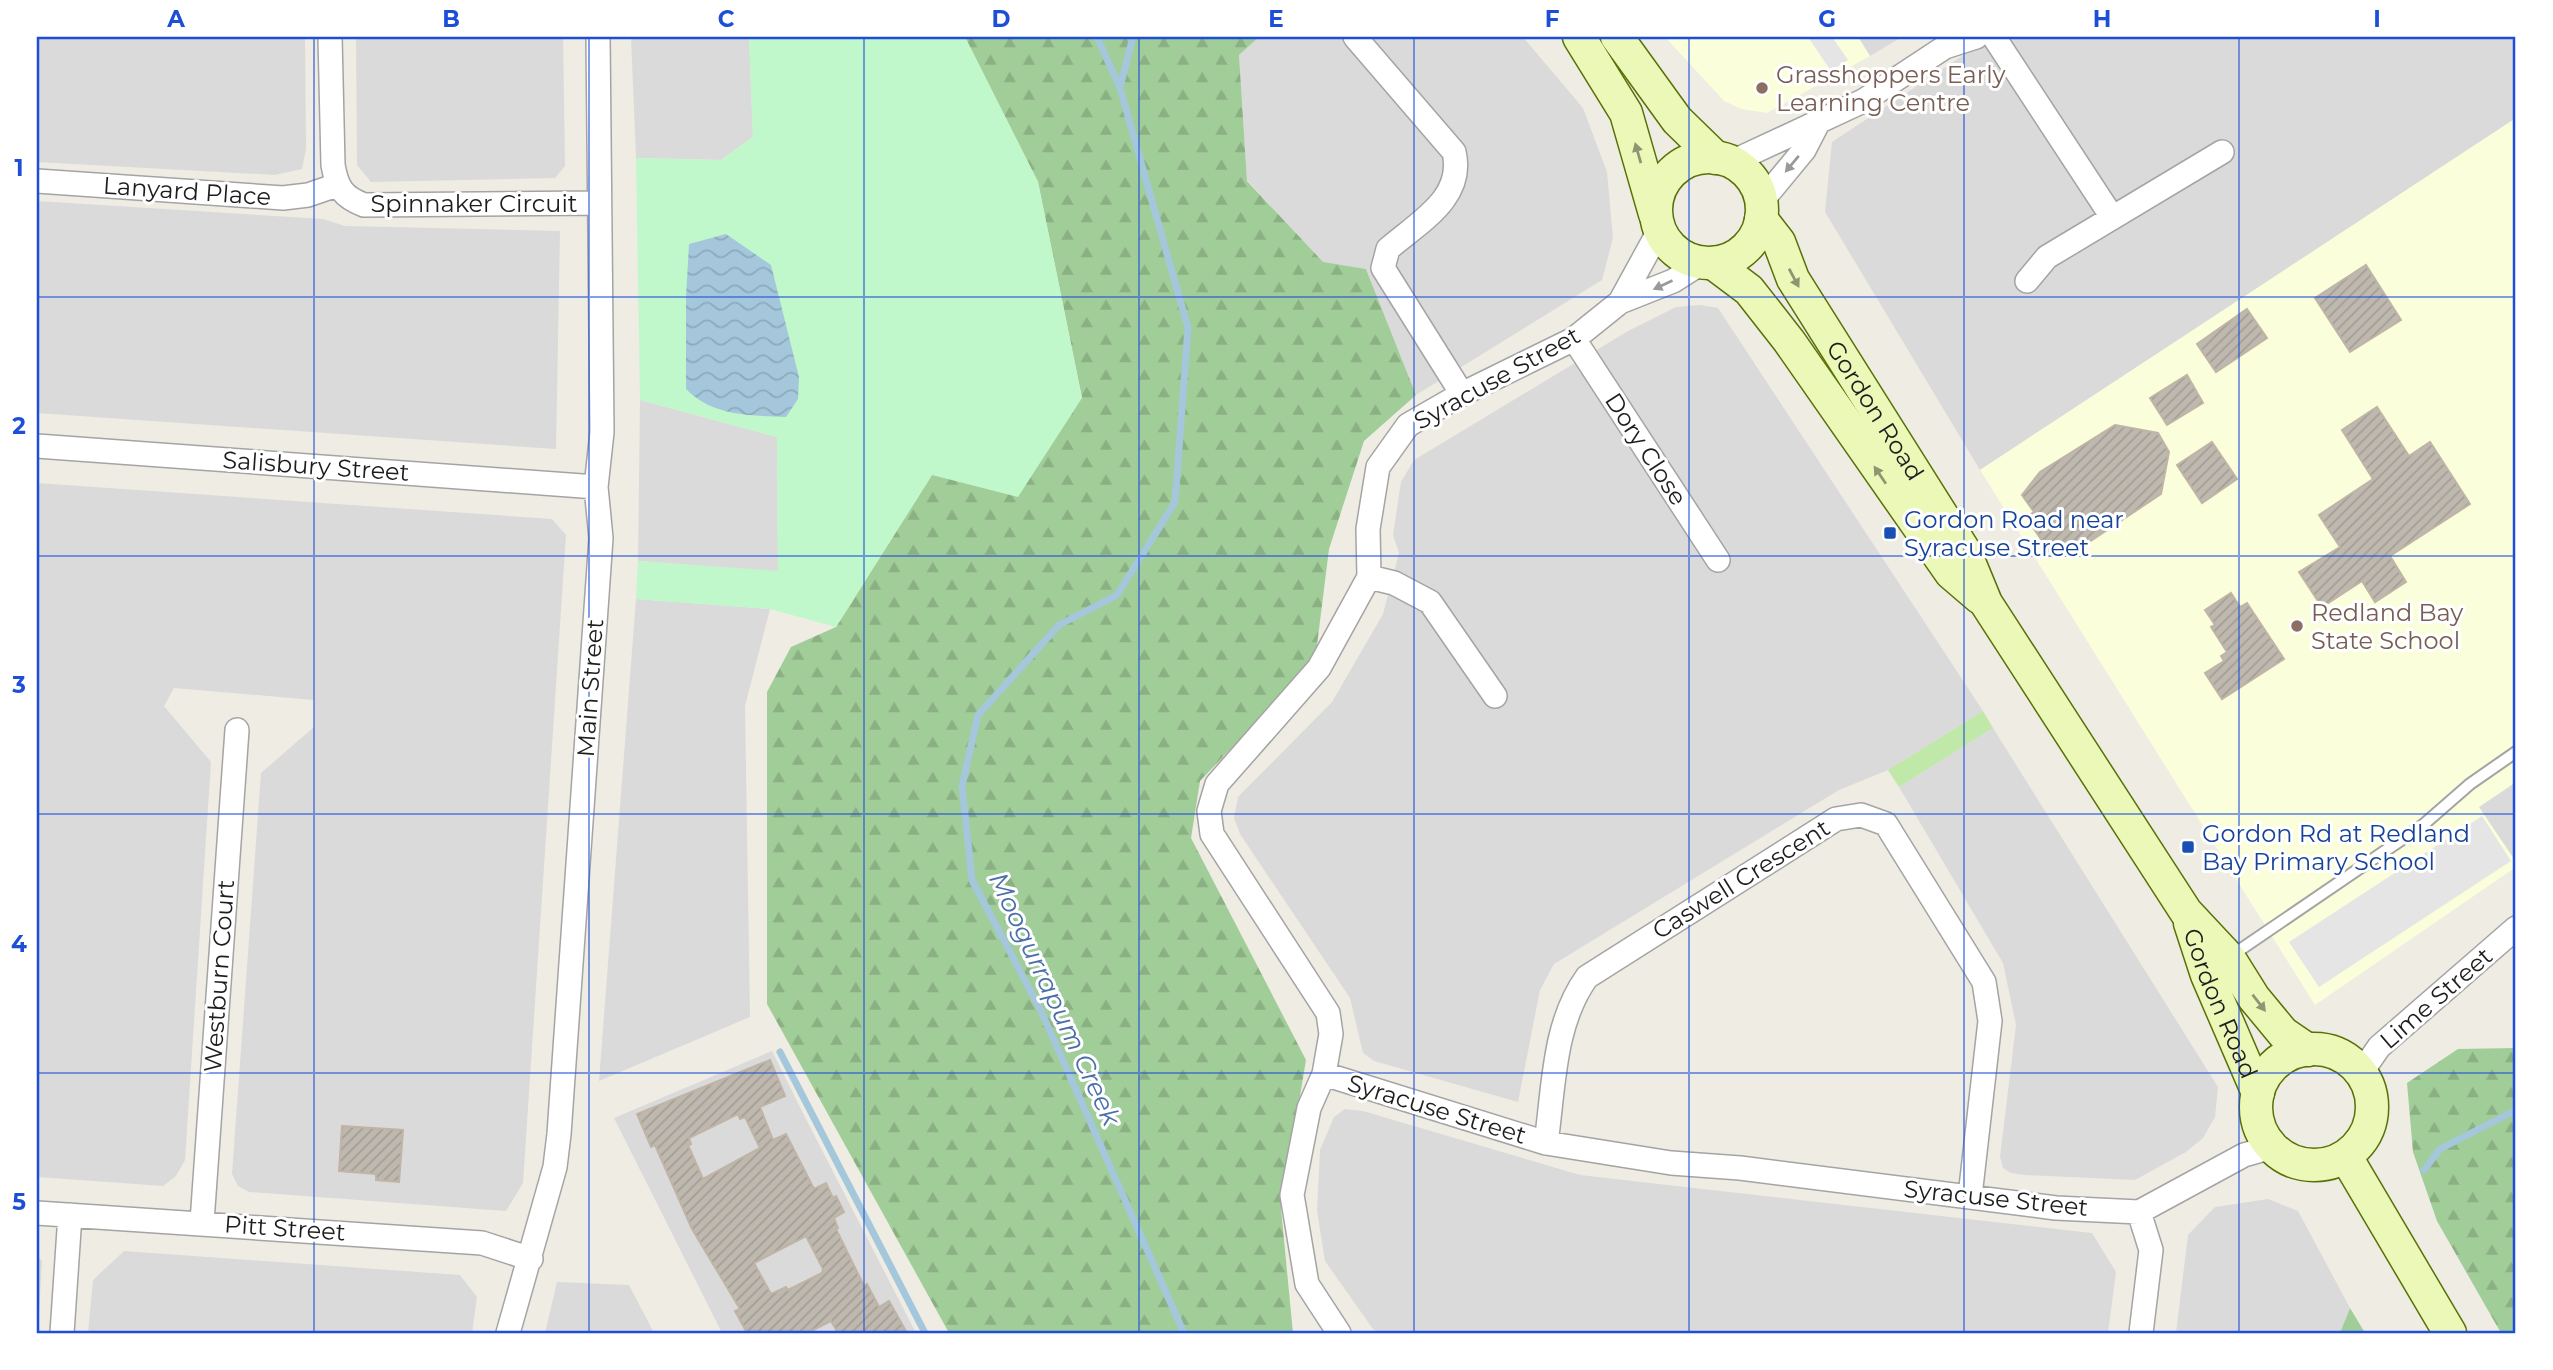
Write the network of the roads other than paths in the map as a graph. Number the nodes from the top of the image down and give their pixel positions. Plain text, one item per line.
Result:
1 (330, 37) edge
2 (598, 37) edge
3 (1355, 37) edge
4 (1579, 37) edge
5 (1617, 37) edge
6 (1976, 37) edge
7 (1994, 37) edge
8 (1818, 123) junction
9 (2222, 152) dead end
10 (1724, 160) junction
11 (37, 181) edge
12 (337, 185) junction
13 (599, 203) junction
14 (1761, 211) junction
15 (2112, 218) junction
16 (1658, 224) junction
17 (1708, 263) junction
18 (2027, 281) dead end
19 (1620, 302) junction
20 (1574, 339) junction
21 (1462, 394) junction
22 (37, 446) edge
23 (596, 487) junction
24 (1718, 559) dead end
25 (1369, 577) junction
26 (1986, 603) junction
27 (1495, 696) dead end
28 (237, 730) dead end
29 (2516, 752) edge
30 (2186, 912) junction
31 (2516, 929) edge
32 (2229, 958) junction
33 (2308, 1050) junction
34 (2361, 1073) junction
35 (1324, 1074) junction
36 (2258, 1093) junction
37 (1546, 1143) junction
38 (2272, 1147) junction
39 (2346, 1157) junction
40 (1970, 1196) junction
41 (2139, 1212) junction
42 (37, 1213) edge
43 (70, 1215) junction
44 (202, 1222) junction
45 (531, 1259) junction
46 (62, 1333) edge
47 (509, 1333) edge
48 (1339, 1333) edge
49 (2141, 1333) edge
50 (2450, 1333) edge

1 - 12 street, Spinnaker Circuit
2 - 13 street, Main Street
3 - 21 street
16 -> 4 street
5 - 10 street
6 - 8 street
7 - 15 street
8 - 10 street
8 -> 14 street
9 - 15 street
10 - 14 street
10 - 16 street
11 - 12 street, Lanyard Place
12 - 13 street, Spinnaker Circuit
13 - 23 street, Main Street
14 - 17 street
14 -> 26 street, Gordon Road
15 - 18 street
16 - 17 street
16 - 19 street
17 -> 19 street
26 -> 17 street, Gordon Road
19 - 20 street, Syracuse Street
20 - 21 street, Syracuse Street
20 - 24 street, Dory Close
21 - 25 street, Syracuse Street
22 - 23 street, Salisbury Street
23 - 45 street, Main Street
25 - 27 street
25 - 35 street, Syracuse Street
26 - 30 street, Gordon Road
28 - 44 street, Westburn Court
29 - 32 lane
30 - 32 street, Gordon Road
30 - 36 street, Gordon Road
31 - 34 street, Lime Street
32 -> 33 street, Gordon Road
33 - 34 street, Gordon Road
33 - 36 street, Gordon Road
34 - 39 street
35 - 37 street, Syracuse Street
35 - 48 street
36 - 38 street, Gordon Road
37 - 40 street, Syracuse Street
37 - 40 street, Caswell Crescent
38 - 39 street
38 - 41 street
39 - 50 street
40 - 41 street, Syracuse Street
41 - 49 street
42 - 43 street, Pitt Street
43 - 44 street, Pitt Street
43 - 46 street
44 - 45 street, Pitt Street
45 - 47 street, Main Street

